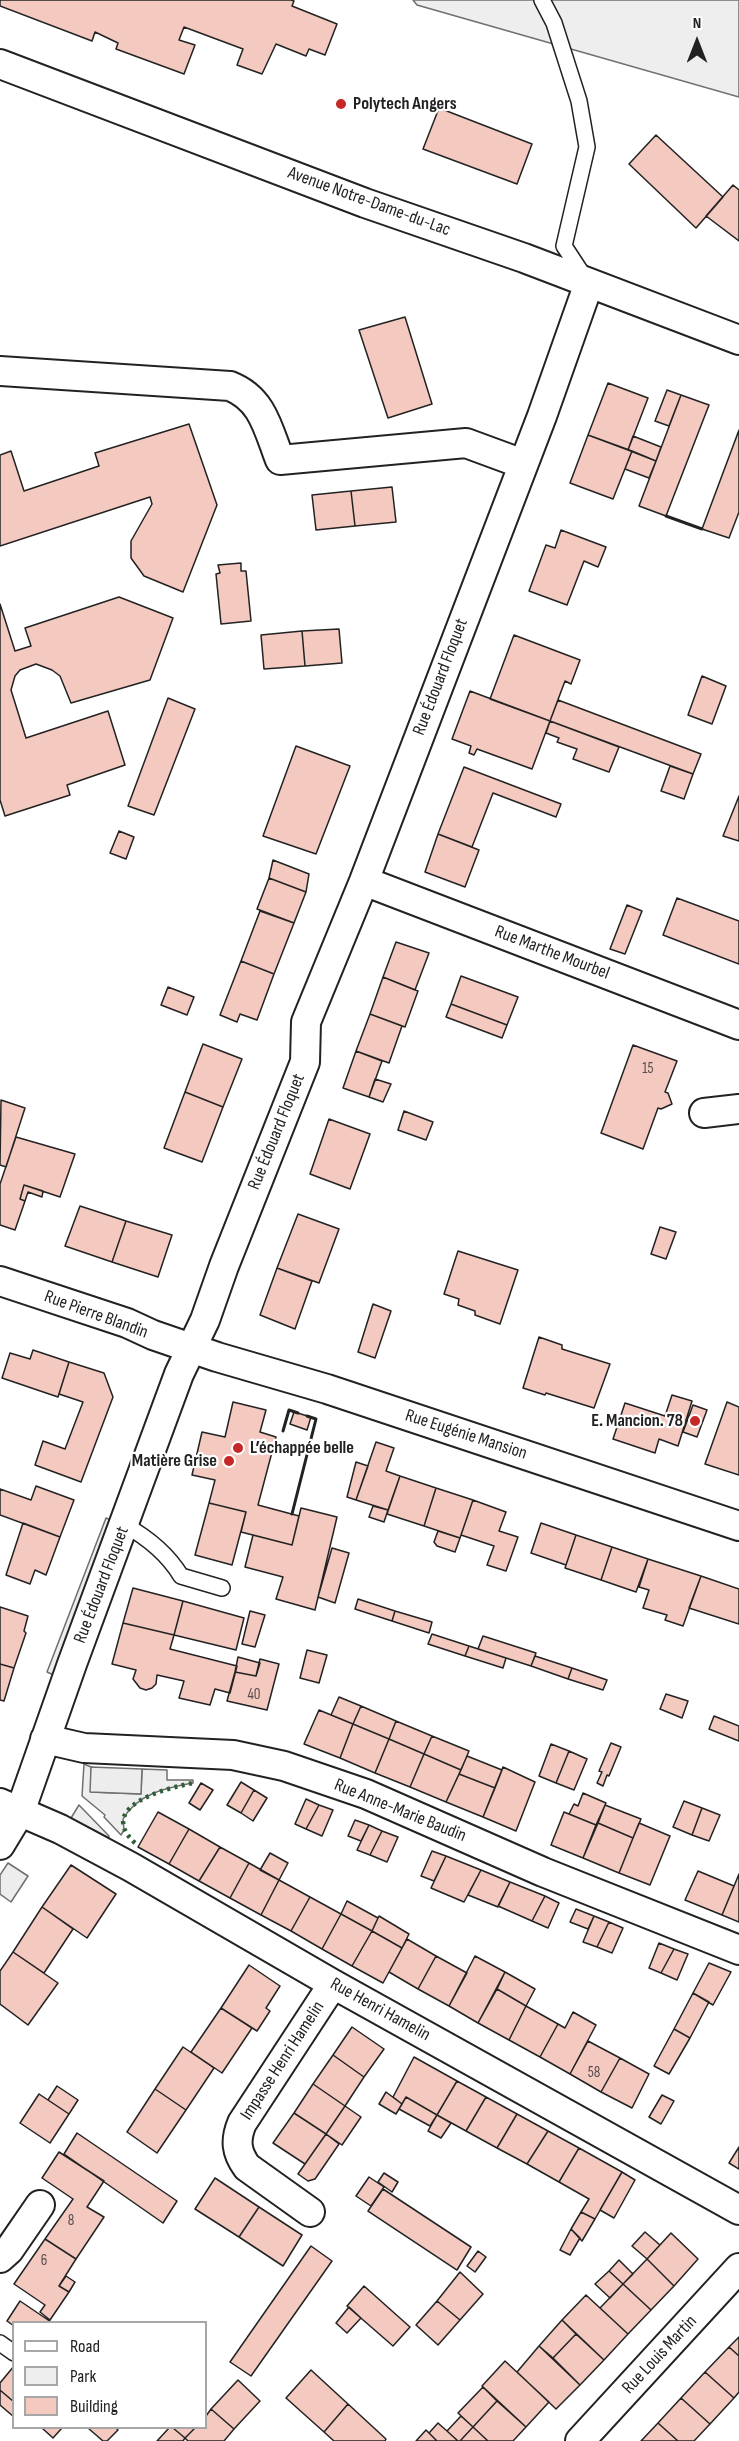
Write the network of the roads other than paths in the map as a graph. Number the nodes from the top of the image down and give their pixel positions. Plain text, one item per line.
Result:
1 (542, 0) edge
2 (1, 65) edge
3 (589, 283) junction
4 (739, 340) edge
5 (0, 371) edge
6 (523, 464) junction
7 (364, 880) junction
8 (739, 1025) edge
9 (739, 1108) edge
10 (704, 1113) dead end
11 (0, 1281) edge
12 (192, 1348) junction
13 (125, 1525) junction
14 (739, 1526) edge
15 (222, 1588) dead end
16 (45, 1739) junction
17 (10, 1808) edge
18 (0, 1845) edge
19 (739, 1950) edge
20 (333, 1984) junction
21 (40, 2205) dead end
22 (739, 2210) edge
23 (310, 2212) dead end
24 (0, 2258) edge
25 (739, 2268) edge
26 (580, 2441) edge

1 - 3 lane
2 - 3 street, Avenue Notre-Dame-du-Lac
3 - 4 street, Avenue Notre-Dame-du-Lac
3 - 6 street, Rue Édouard Floquet
5 - 6 street
6 - 7 street, Rue Édouard Floquet
7 - 8 street, Rue Marthe Mourbel
7 - 12 street, Rue Édouard Floquet
9 - 10 street
11 - 12 street, Rue Pierre Blandin
12 - 13 street, Rue Édouard Floquet
12 - 14 street, Rue Eugénie Mansion
13 - 15 lane
13 - 16 street, Rue Édouard Floquet
16 - 17 street, Rue Édouard Floquet
16 - 19 street, Rue Anne-Marie Baudin
17 - 18 street, Rue Édouard Floquet
17 - 20 street, Rue Henri Hamelin
20 - 22 street, Rue Henri Hamelin
20 - 23 street, Impasse Henri Hamelin
21 - 24 street
25 - 26 street, Rue Louis Martin

